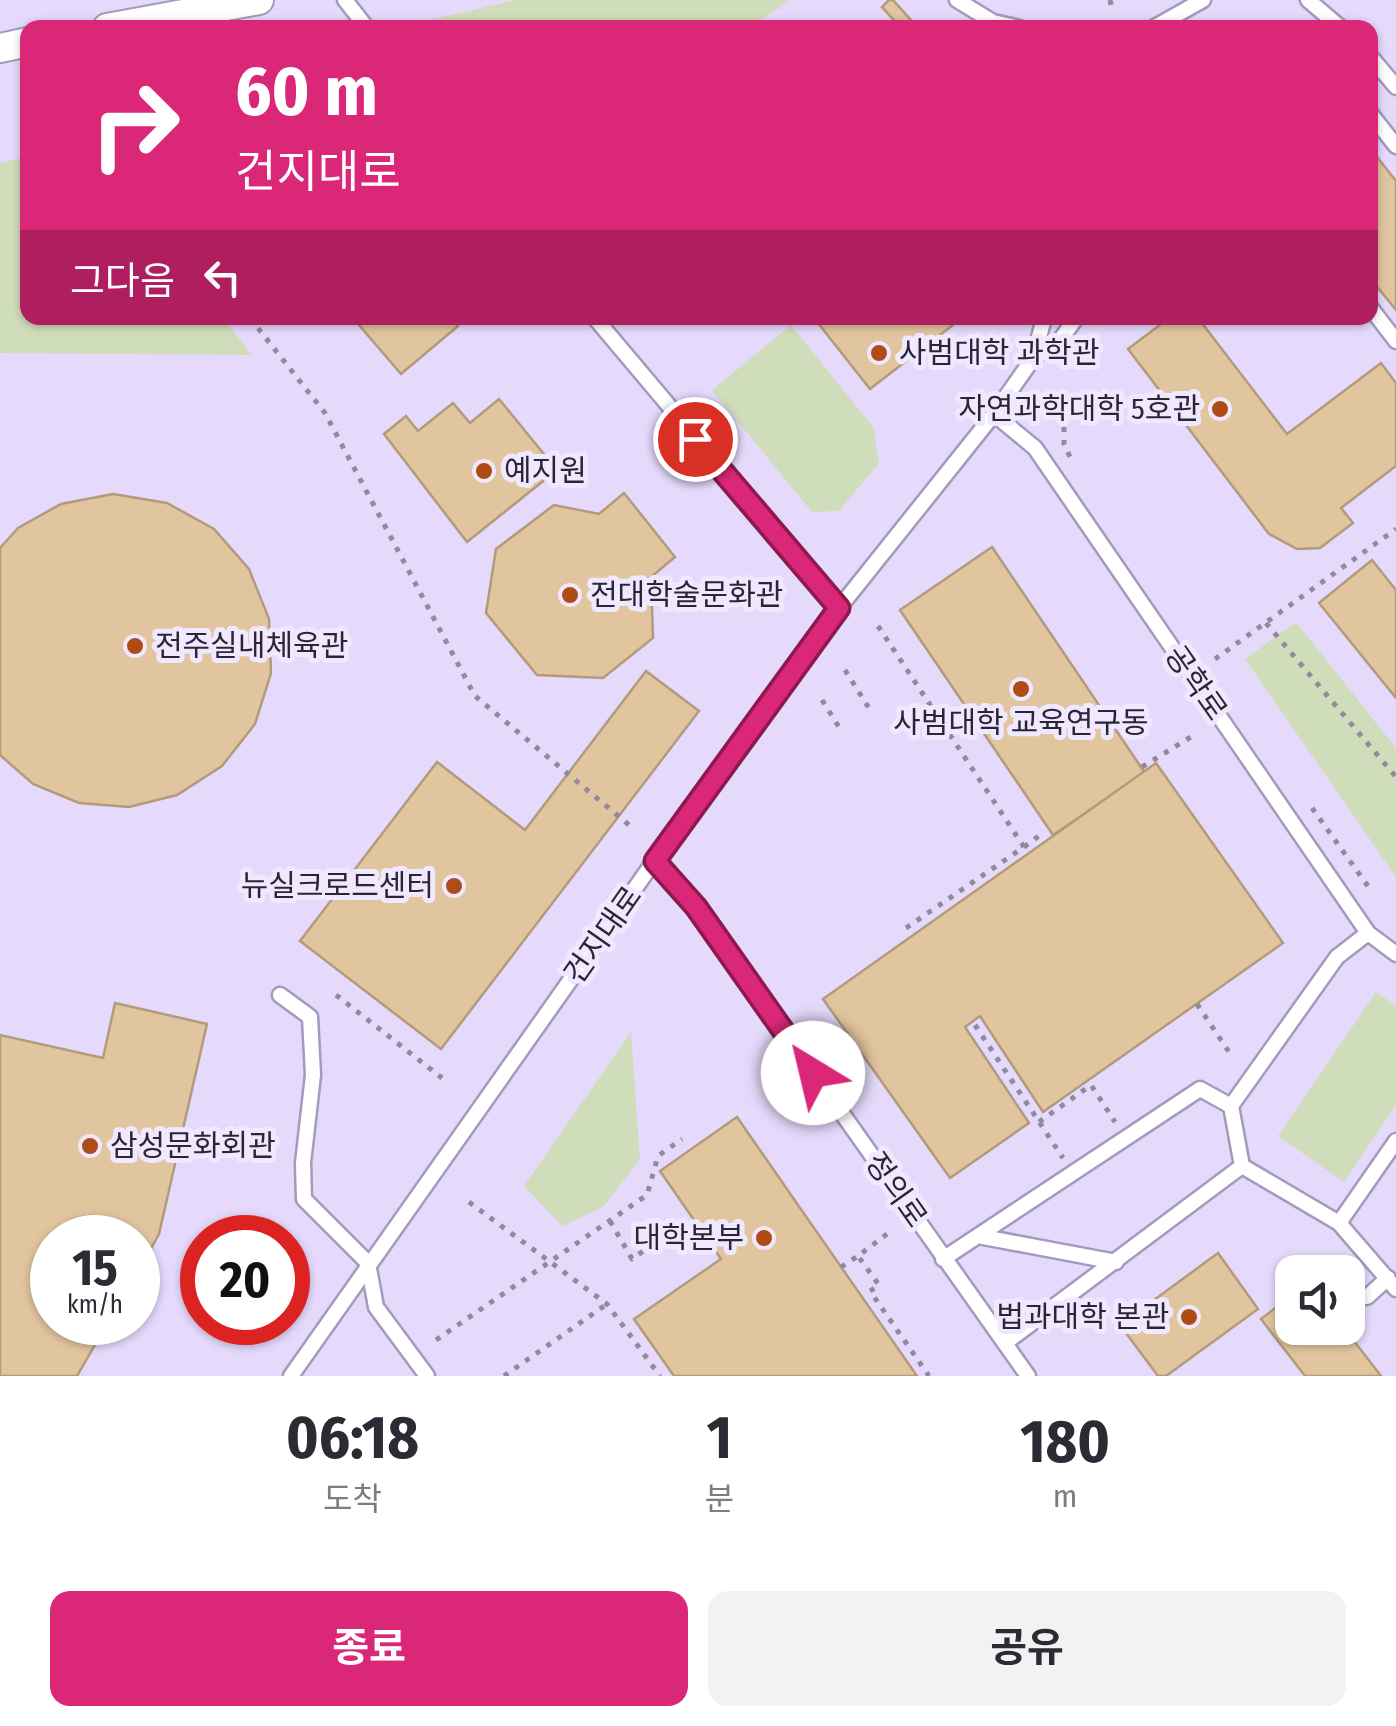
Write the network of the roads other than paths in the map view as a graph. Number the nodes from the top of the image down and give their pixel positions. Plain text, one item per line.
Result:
1 (259, 0) edge
2 (345, 0) edge
3 (957, 0) edge
4 (1308, 0) edge
5 (1200, 3) edge
6 (150, 20) edge
7 (361, 20) edge
8 (987, 20) edge
9 (1169, 20) edge
10 (1331, 20) edge
11 (1378, 66) edge
12 (1396, 87) edge
13 (1378, 123) edge
14 (1396, 146) edge
15 (1378, 317) edge
16 (601, 325) edge
17 (1042, 325) edge
18 (1071, 325) edge
19 (1396, 341) edge
20 (1034, 357) junction
21 (994, 414) junction
22 (839, 608) junction
23 (655, 861) junction
24 (1368, 933) junction
25 (1396, 954) edge
26 (280, 995) dead end
27 (1230, 1106) junction
28 (1396, 1141) edge
29 (1242, 1166) junction
30 (1338, 1223) junction
31 (978, 1236) junction
32 (943, 1259) junction
33 (368, 1262) junction
34 (1116, 1262) junction
35 (1392, 1284) edge
36 (1367, 1296) dead end
37 (1004, 1344) junction
38 (290, 1376) edge
39 (427, 1376) edge
40 (1028, 1376) edge

1 - 6 street
2 - 7 lane
3 - 8 lane
4 - 10 lane
5 - 9 lane
11 - 12 lane
13 - 14 lane
15 - 19 lane
16 - 22 lane
17 - 20 lane, 건지대로
18 - 20 lane, 건지대로
20 - 21 lane, 건지대로
21 - 22 lane, 건지대로
21 - 24 lane, 공학로
22 - 23 lane, 건지대로
23 - 32 lane, 정의로
23 - 33 lane, 건지대로
24 - 25 lane, 공학로
24 - 27 lane
26 - 33 lane
27 - 29 lane
27 - 31 lane
28 - 30 lane
29 - 30 lane
29 - 34 lane
30 - 35 lane
31 - 32 lane
31 - 34 lane
32 - 37 lane, 정의로
33 - 38 lane, 건지대로
33 - 39 lane
34 - 37 lane
35 - 36 lane
37 - 40 lane, 정의로

